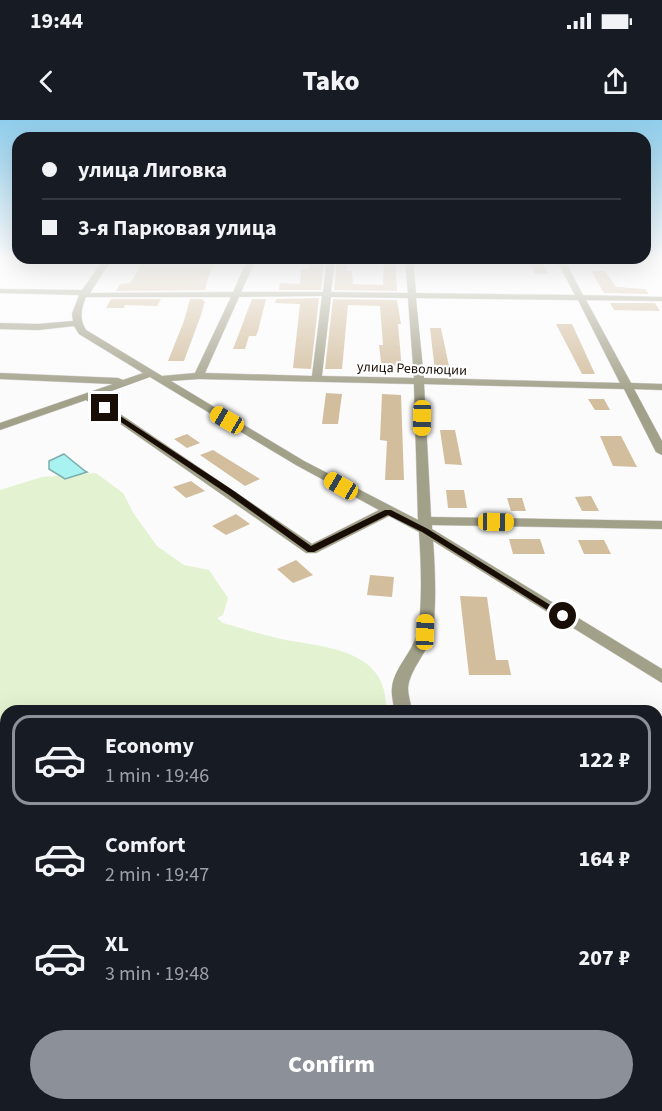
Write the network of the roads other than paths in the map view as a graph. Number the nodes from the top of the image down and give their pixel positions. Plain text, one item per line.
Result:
1 (79, 305) edge
2 (232, 305) edge
3 (326, 305) edge
4 (414, 305) edge
5 (585, 305) edge
6 (75, 323) junction
7 (0, 326) edge
8 (0, 376) edge
9 (199, 376) junction
10 (156, 377) junction
11 (316, 378) junction
12 (419, 381) junction
13 (128, 382) junction
14 (627, 387) junction
15 (662, 387) edge
16 (87, 396) junction
17 (0, 427) edge
18 (662, 452) edge
19 (388, 512) junction
20 (662, 525) edge
21 (424, 526) junction
22 (662, 677) edge
23 (402, 705) edge

1 - 6 street
2 - 9 street
3 - 11 street
4 - 12 street
5 - 14 street
6 - 7 street
6 - 10 street
8 - 13 street
9 - 10 street, улица Революции
9 - 11 street, улица Революции
10 - 13 street, улица Революции
10 - 19 street
11 - 12 street, улица Революции
12 - 14 street, улица Революции
12 - 21 street
13 - 16 street, улица Революции
14 - 15 street, улица Революции
14 - 18 street
16 - 17 street, улица Революции
16 - 19 street
19 - 21 street
20 - 21 street
21 - 22 street
21 - 23 street

